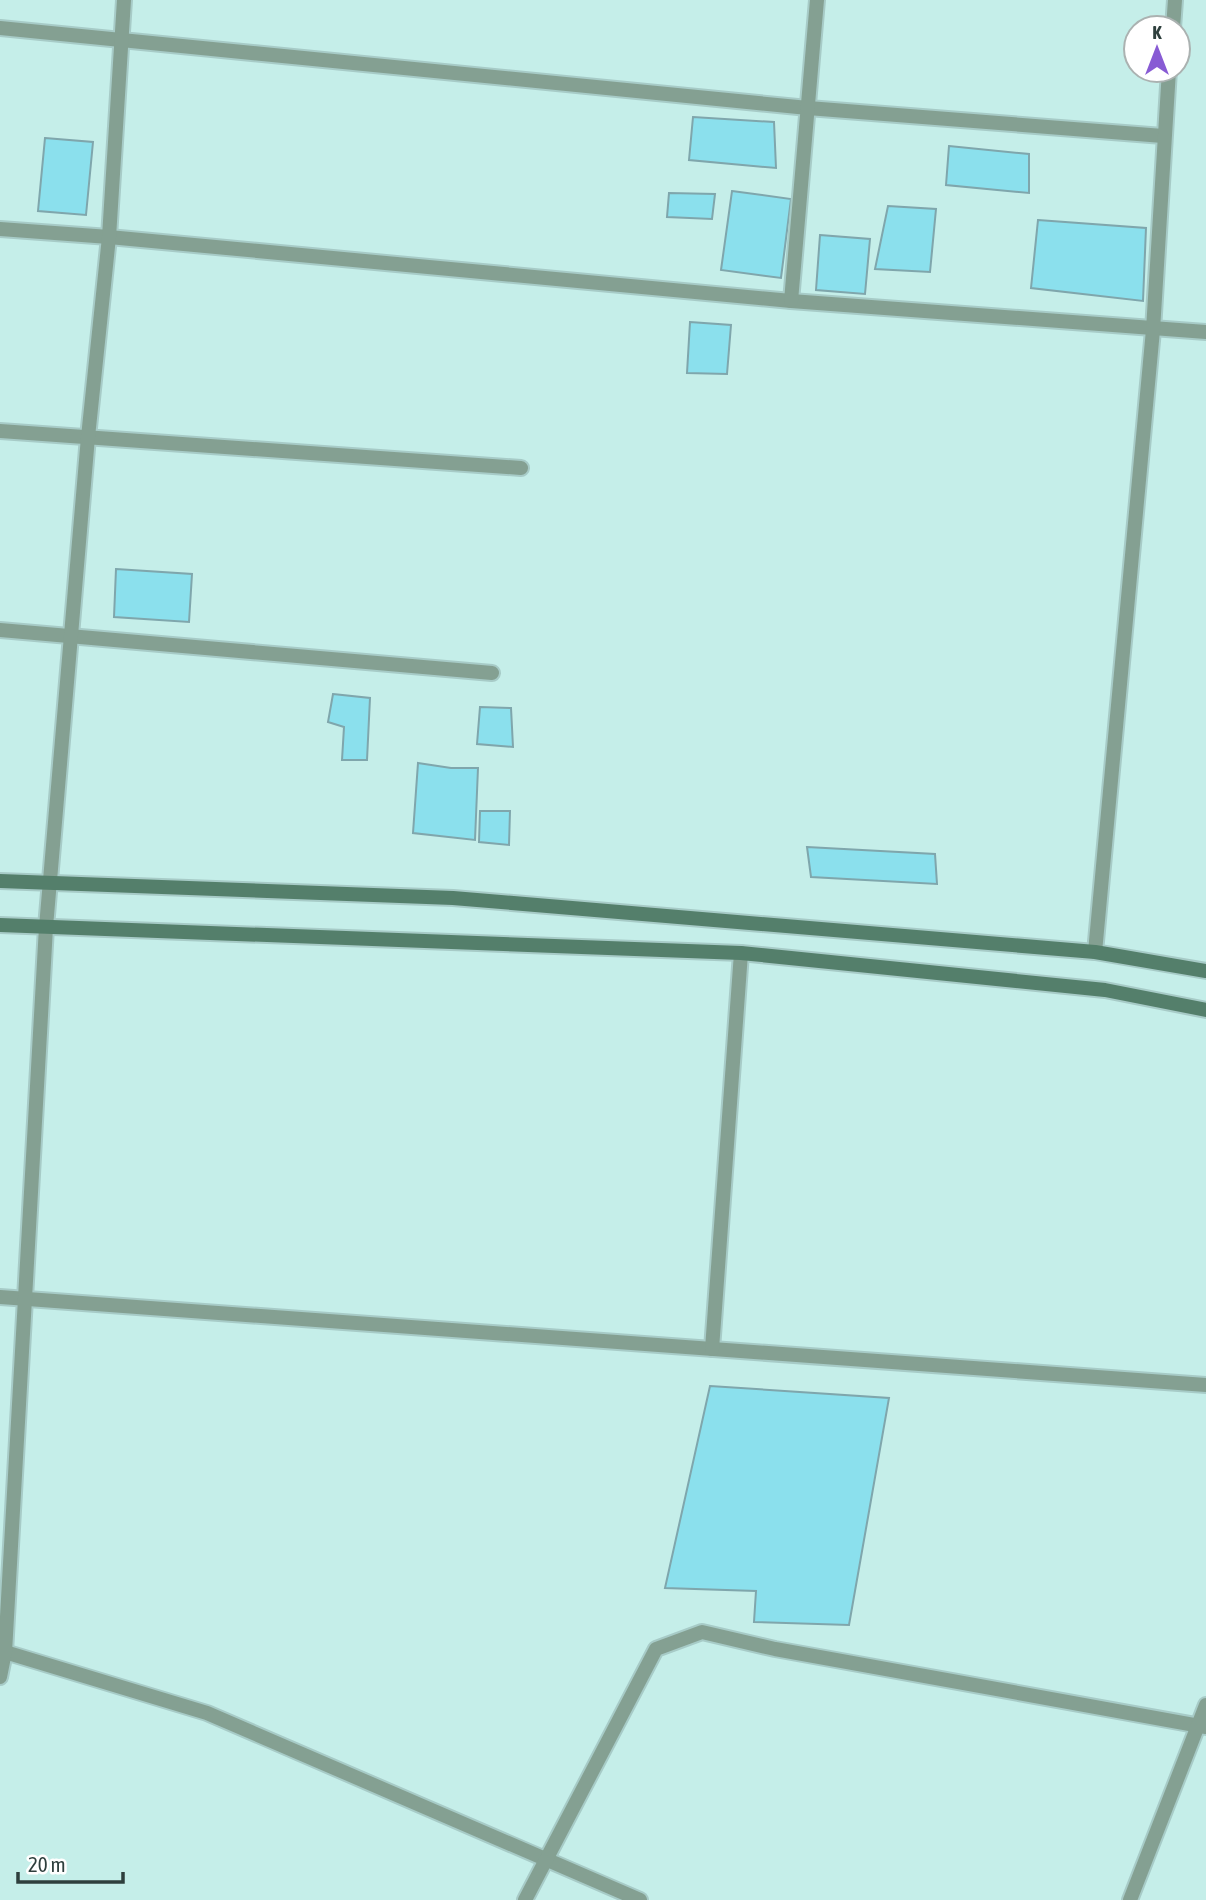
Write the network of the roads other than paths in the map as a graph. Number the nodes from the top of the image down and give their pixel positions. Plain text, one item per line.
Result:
1 (124, 0) edge
2 (817, 0) edge
3 (0, 28) edge
4 (120, 40) junction
5 (1168, 84) edge
6 (808, 108) junction
7 (1163, 136) junction
8 (0, 229) edge
9 (109, 237) junction
10 (791, 301) junction
11 (1153, 330) junction
12 (1206, 332) edge
13 (0, 431) edge
14 (88, 438) junction
15 (521, 468) dead end
16 (0, 630) edge
17 (71, 636) junction
18 (492, 673) dead end
19 (0, 881) edge
20 (49, 884) junction
21 (0, 925) edge
22 (46, 927) junction
23 (1095, 952) junction
24 (741, 953) junction
25 (1206, 971) edge
26 (1206, 1010) edge
27 (0, 1297) edge
28 (24, 1299) junction
29 (712, 1349) junction
30 (1206, 1385) edge
31 (5, 1652) junction
32 (0, 1677) edge
33 (1206, 1705) edge
34 (1202, 1725) edge
35 (545, 1859) junction
36 (525, 1900) edge
37 (640, 1900) edge
38 (1130, 1900) edge

1 - 4 street
2 - 6 street
3 - 4 street
4 - 6 street
4 - 9 street
5 - 7 street
6 - 7 street
6 - 10 street
7 - 11 street
8 - 9 street
9 - 10 street
9 - 14 street
10 - 11 street
11 - 12 street
11 - 23 street
13 - 14 street
14 - 15 street
14 - 17 street
16 - 17 street
17 - 18 street
17 - 20 street
19 - 20 main road
20 - 22 street
20 - 23 main road
21 - 22 main road
22 - 24 main road
22 - 28 street
23 - 25 main road
24 - 26 main road
24 - 29 street
27 - 28 street
28 - 29 street
28 - 31 street
29 - 30 street
31 - 32 street
31 - 35 street
33 - 34 street
34 - 35 street
34 - 38 street
35 - 36 street
35 - 37 street

